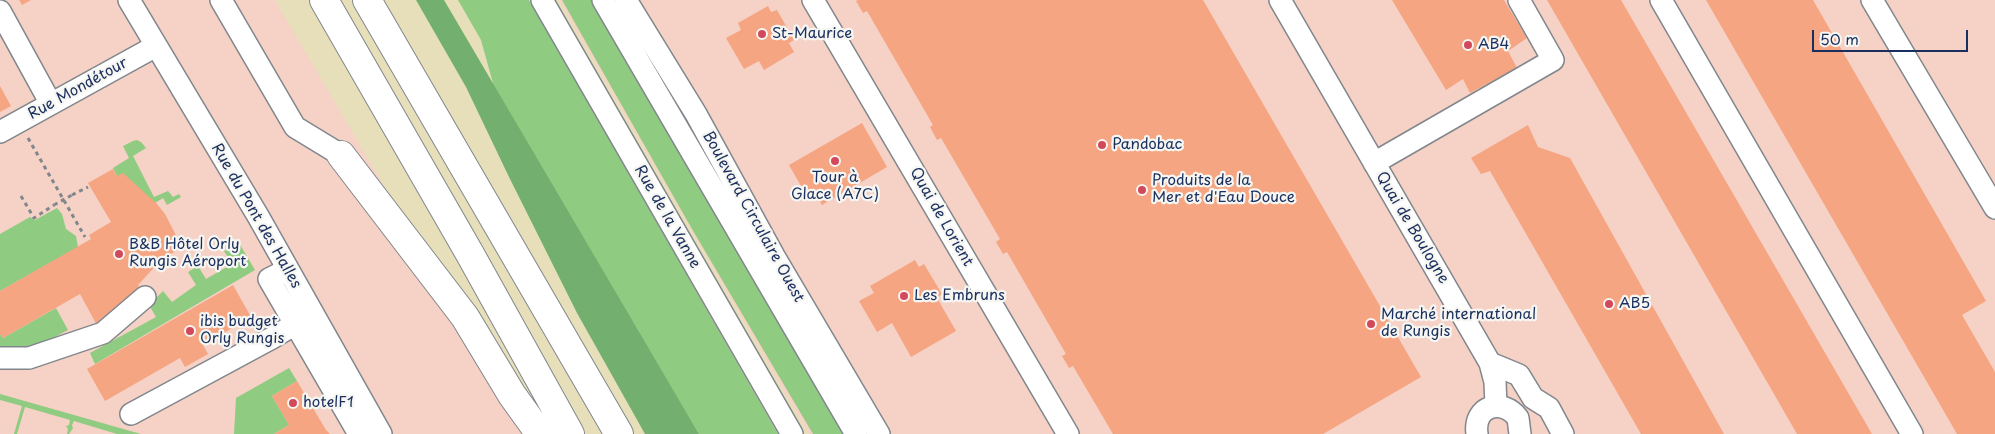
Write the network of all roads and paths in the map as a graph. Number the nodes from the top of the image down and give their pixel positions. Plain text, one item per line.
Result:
1 (129, 0) edge
2 (221, 0) edge
3 (324, 0) edge
4 (367, 0) edge
5 (542, 0) edge
6 (603, 0) edge
7 (626, 0) edge
8 (813, 0) edge
9 (1280, 0) edge
10 (1519, 0) edge
11 (1661, 0) edge
12 (1872, 0) edge
13 (0, 11) edge
14 (156, 46) junction
15 (51, 104) junction
16 (0, 132) edge
17 (36, 153) dead end
18 (341, 155) joint
19 (1374, 164) junction
20 (88, 187) dead end
21 (21, 196) dead end
22 (1995, 208) edge
23 (85, 237) dead end
24 (146, 297) dead end
25 (304, 319) junction
26 (0, 358) edge
27 (1490, 362) junction
28 (1496, 406) junction
29 (131, 414) dead end
30 (359, 434) edge
31 (381, 434) edge
32 (540, 434) edge
33 (570, 434) edge
34 (619, 434) edge
35 (792, 434) edge
36 (856, 434) edge
37 (879, 434) edge
38 (1068, 434) edge
39 (1478, 434) edge
40 (1520, 434) edge
41 (1564, 434) edge
42 (1912, 434) edge

1 - 14 street, Rue du Pont des Halles
2 - 18 street
3 - 33 highway
4 - 34 highway
5 - 35 street, Rue de la Vanne
6 - 36 street
7 - 37 street, Boulevard Circulaire Ouest
8 - 38 street, Quai de Lorient
9 - 19 street, Quai de Boulogne
10 - 19 street
11 - 42 street
12 - 22 street
13 - 15 street
14 - 15 street, Rue Mondétour
14 - 25 street, Rue du Pont des Halles
15 - 16 street, Rue Mondétour
17 - 23 path
18 - 32 highway
19 - 27 street, Quai de Boulogne
20 - 21 path, bridge
24 - 26 street
25 - 29 street
25 - 30 street
25 - 31 street, Rue du Pont des Halles
27 - 28 street, Quai de Boulogne
27 - 41 street
28 - 39 street
28 - 40 street

